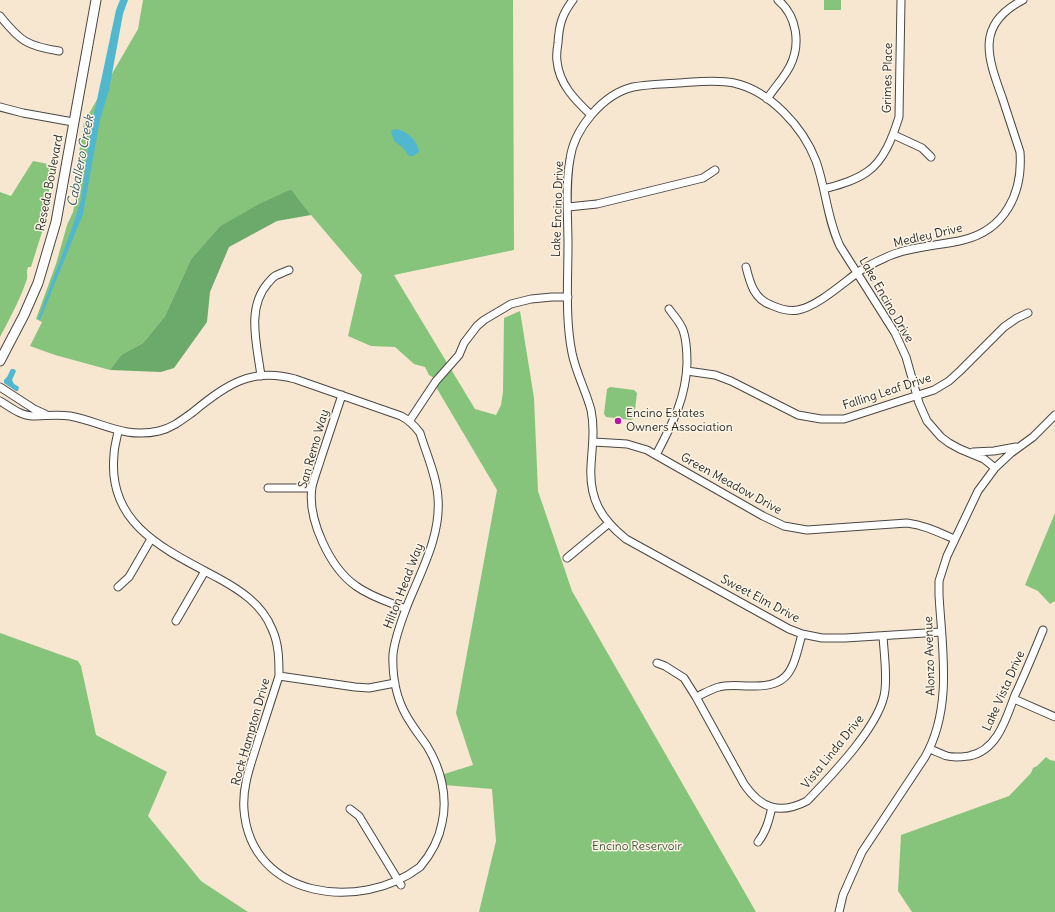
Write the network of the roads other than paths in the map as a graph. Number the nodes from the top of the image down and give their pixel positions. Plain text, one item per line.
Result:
1 (96, 0) edge
2 (573, 0) edge
3 (778, 0) edge
4 (901, 0) edge
5 (1023, 0) edge
6 (0, 16) edge
7 (59, 51) dead end
8 (767, 99) junction
9 (0, 107) edge
10 (591, 115) junction
11 (73, 122) junction
12 (894, 135) junction
13 (931, 157) dead end
14 (715, 170) dead end
15 (824, 189) junction
16 (568, 206) junction
17 (746, 267) dead end
18 (289, 270) dead end
19 (858, 273) junction
20 (568, 297) junction
21 (669, 309) dead end
22 (1028, 313) dead end
23 (0, 361) edge
24 (687, 371) junction
25 (261, 376) junction
26 (0, 387) edge
27 (342, 395) junction
28 (917, 396) junction
29 (0, 401) edge
30 (45, 414) junction
31 (1055, 415) edge
32 (410, 420) junction
33 (118, 431) junction
34 (594, 442) junction
35 (1018, 447) junction
36 (967, 452) junction
37 (656, 455) junction
38 (995, 468) junction
39 (268, 488) dead end
40 (312, 488) junction
41 (608, 524) junction
42 (151, 539) junction
43 (954, 539) junction
44 (567, 558) dead end
45 (205, 571) junction
46 (118, 587) dead end
47 (406, 609) junction
48 (176, 621) dead end
49 (1043, 630) dead end
50 (941, 632) junction
51 (802, 634) junction
52 (883, 636) junction
53 (657, 663) dead end
54 (279, 676) junction
55 (395, 684) junction
56 (696, 697) junction
57 (1014, 699) junction
58 (1055, 717) edge
59 (930, 749) junction
60 (772, 808) junction
61 (350, 809) dead end
62 (758, 842) dead end
63 (401, 884) junction
64 (391, 890) dead end
65 (300, 892) dead end
66 (839, 912) edge

1 - 11 main road, Reseda Boulevard
2 - 10 street
3 - 8 street
4 - 12 street, Grimes Place
5 - 19 street, Medley Drive
6 - 7 street
8 - 10 street, Lake Encino Drive
8 - 15 street, Lake Encino Drive
9 - 11 street
10 - 16 street, Lake Encino Drive
11 - 23 main road, Reseda Boulevard
12 - 13 street
12 - 15 street, Grimes Place
14 - 16 street
15 - 19 street, Lake Encino Drive
16 - 20 street, Lake Encino Drive
17 - 19 street, Medley Drive
18 - 25 street
19 - 28 street, Lake Encino Drive
20 - 32 street
20 - 34 street, Lake Encino Drive
21 - 24 street
22 - 28 street, Falling Leaf Drive
24 - 28 street, Falling Leaf Drive
24 - 37 street
25 - 27 street
25 - 33 street
26 - 30 street
27 - 32 street
27 - 40 street, San Remo Way
28 - 36 street, Lake Encino Drive
29 - 30 street
30 - 33 street
31 - 35 street, Alonzo Avenue
32 - 47 street, Hilton Head Way
33 - 42 street, Rock Hampton Drive
34 - 37 street, Green Meadow Drive
34 - 41 street, Lake Encino Drive
35 - 36 street, Lake Encino Drive
35 - 38 street, Alonzo Avenue
36 - 38 street, Lake Encino Drive
37 - 43 street, Green Meadow Drive
38 - 43 street, Alonzo Avenue
39 - 40 street
40 - 47 street, San Remo Way
41 - 44 street
41 - 51 street, Sweet Elm Drive
42 - 45 street, Rock Hampton Drive
42 - 46 street
43 - 50 street, Alonzo Avenue
45 - 48 street
45 - 54 street, Rock Hampton Drive
47 - 55 street, Hilton Head Way
49 - 57 street, Lake Vista Drive
50 - 52 street, Sweet Elm Drive
50 - 59 street, Alonzo Avenue
51 - 52 street, Sweet Elm Drive
51 - 56 street
52 - 60 street, Vista Linda Drive
53 - 56 street
54 - 55 street
54 - 65 street, Rock Hampton Drive
55 - 63 street, Hilton Head Way
56 - 60 street
57 - 58 street
57 - 59 street, Lake Vista Drive
59 - 66 street, Alonzo Avenue
60 - 62 street
61 - 63 street
63 - 64 street

